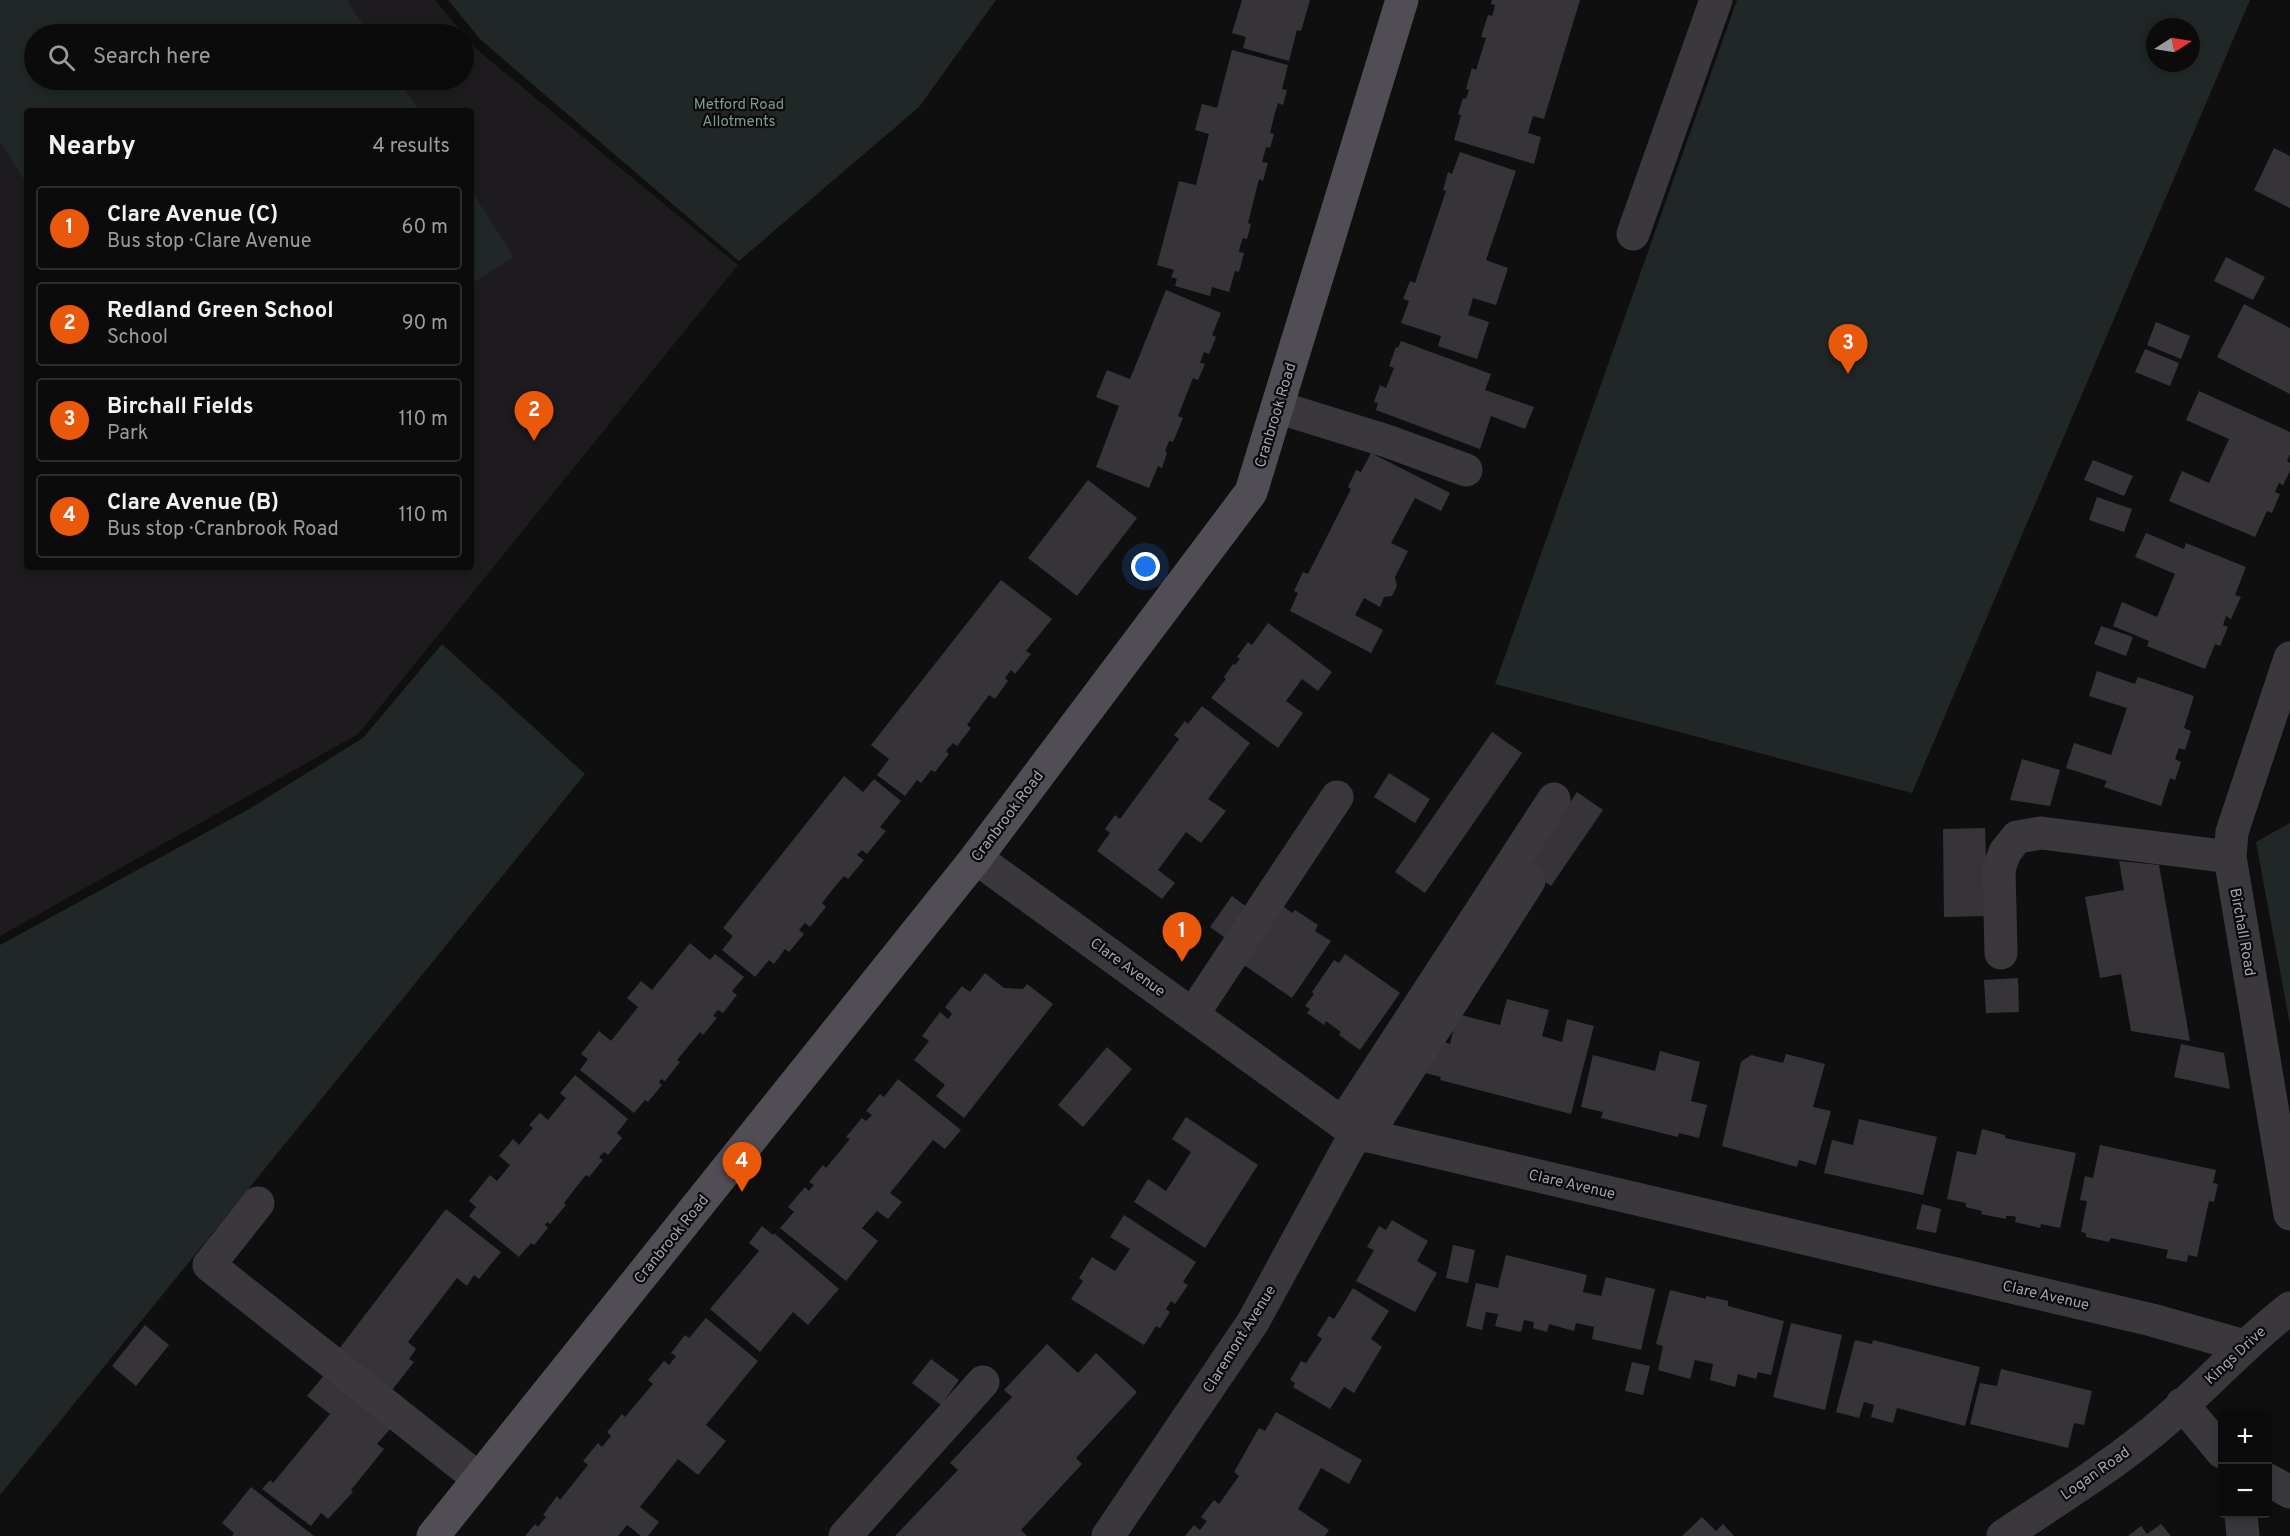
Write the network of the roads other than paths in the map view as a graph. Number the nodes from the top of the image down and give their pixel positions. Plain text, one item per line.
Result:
1 (1402, 0) edge
2 (1716, 0) edge
3 (1633, 234) dead end
4 (1277, 407) junction
5 (1466, 470) dead end
6 (2290, 658) edge
7 (1337, 798) dead end
8 (1554, 799) dead end
9 (2230, 857) junction
10 (976, 858) junction
11 (1529, 881) dead end
12 (2001, 953) dead end
13 (1193, 1014) junction
14 (1355, 1131) junction
15 (258, 1203) dead end
16 (2290, 1214) edge
17 (2290, 1308) edge
18 (2244, 1346) junction
19 (983, 1382) dead end
20 (2182, 1404) junction
21 (2218, 1446) edge
22 (479, 1479) junction
23 (2272, 1482) edge
24 (2290, 1492) edge
25 (2241, 1518) edge
26 (859, 1531) edge
27 (433, 1536) edge
28 (1108, 1536) edge
29 (2003, 1536) edge
30 (2243, 1536) edge

1 - 4 main road, Cranbrook Road
2 - 3 street
4 - 5 street
4 - 10 main road, Cranbrook Road
6 - 9 street, Birchall Road
7 - 13 street
8 - 14 street
9 - 12 street
9 - 16 street, Birchall Road
10 - 13 street, Clare Avenue
10 - 22 main road, Cranbrook Road
11 - 14 street
13 - 14 street, Clare Avenue
14 - 18 street, Clare Avenue
14 - 28 street, Claremont Avenue
15 - 22 street
17 - 18 street, Kings Drive
18 - 20 street, Kings Drive
19 - 26 street
20 - 21 street
20 - 29 street, Logan Road
22 - 27 main road, Cranbrook Road
23 - 24 street
25 - 30 street

